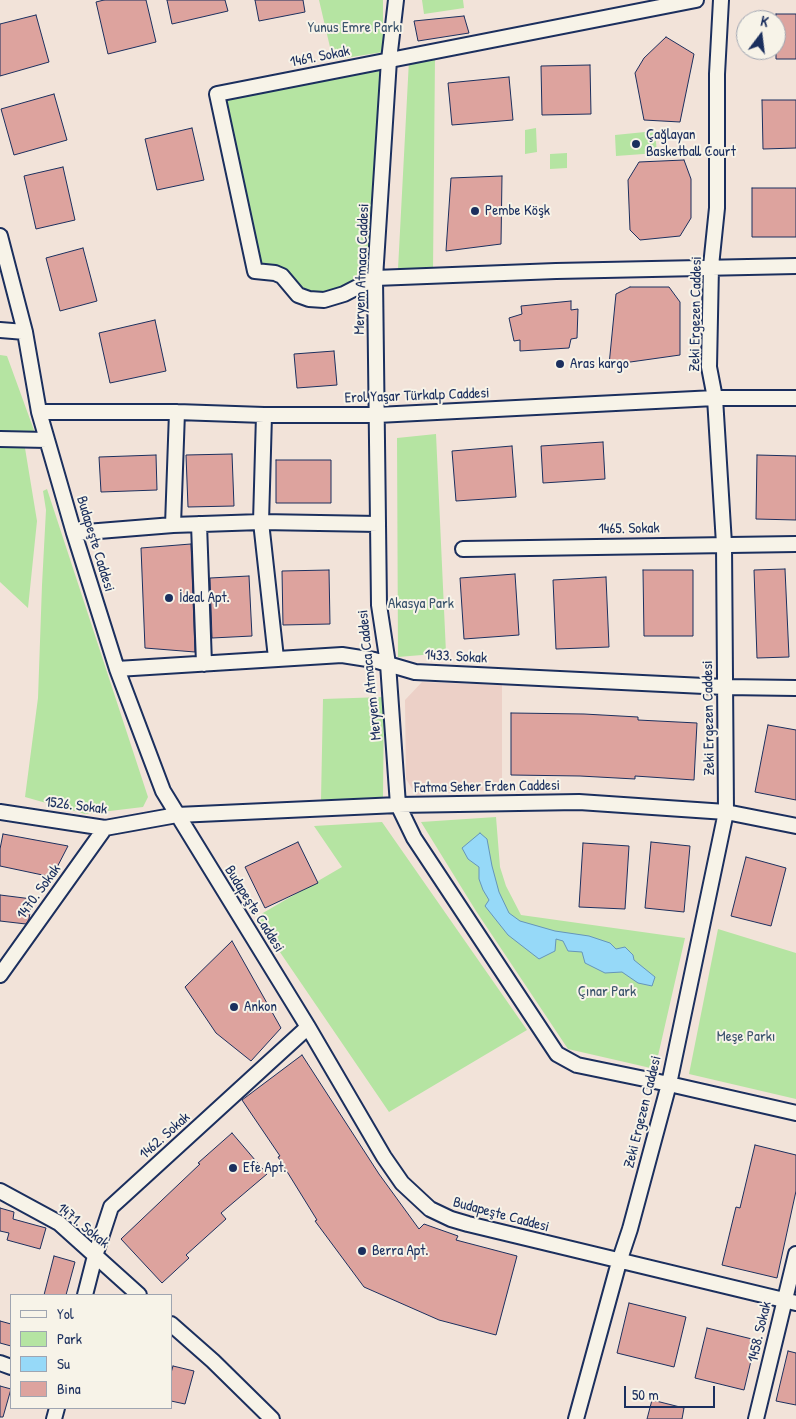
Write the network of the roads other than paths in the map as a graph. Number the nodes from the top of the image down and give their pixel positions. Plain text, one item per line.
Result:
1 (396, 0) edge
2 (696, 0) edge
3 (721, 0) edge
4 (389, 60) junction
5 (0, 236) edge
6 (711, 266) junction
7 (796, 266) edge
8 (375, 278) junction
9 (0, 330) edge
10 (25, 332) junction
11 (715, 398) junction
12 (796, 398) edge
13 (40, 412) junction
14 (177, 412) junction
15 (264, 415) junction
16 (377, 415) junction
17 (0, 439) edge
18 (47, 440) junction
19 (262, 522) junction
20 (199, 524) junction
21 (378, 524) junction
22 (173, 525) junction
23 (74, 533) junction
24 (724, 544) junction
25 (796, 544) edge
26 (463, 549) dead end
27 (276, 658) junction
28 (204, 664) junction
29 (388, 664) junction
30 (117, 669) junction
31 (725, 687) junction
32 (796, 688) edge
33 (398, 806) junction
34 (0, 812) edge
35 (726, 812) junction
36 (177, 815) junction
37 (796, 826) edge
38 (105, 828) junction
39 (0, 975) edge
40 (308, 1027) junction
41 (669, 1084) junction
42 (796, 1113) edge
43 (0, 1191) edge
44 (796, 1254) edge
45 (95, 1256) junction
46 (619, 1262) junction
47 (85, 1294) edge
48 (139, 1294) edge
49 (790, 1302) edge
50 (172, 1325) edge
51 (272, 1419) edge
52 (576, 1419) edge
53 (756, 1419) edge

1 - 4 street, Meryem Atmaca Caddesi
2 - 4 street, 1469. Sokak
3 - 6 street, Zeki Ergezen Caddesi
4 - 8 street, Meryem Atmaca Caddesi
4 - 8 street, 1469. Sokak
5 - 10 street, Budapeşte Caddesi
6 - 7 street
6 - 8 street
6 - 11 street, Zeki Ergezen Caddesi
8 - 16 street, Meryem Atmaca Caddesi
9 - 10 street
10 - 13 street, Budapeşte Caddesi
11 - 12 street, Erol Yaşar Türkalp Caddesi
11 - 16 street, Erol Yaşar Türkalp Caddesi
11 - 24 street, Zeki Ergezen Caddesi
13 - 14 street, Erol Yaşar Türkalp Caddesi
13 - 18 street, Budapeşte Caddesi
14 - 15 street, Erol Yaşar Türkalp Caddesi
14 - 22 street
15 - 16 street, Erol Yaşar Türkalp Caddesi
15 - 19 street
16 - 21 street, Meryem Atmaca Caddesi
17 - 18 street
18 - 23 street, Budapeşte Caddesi
19 - 20 street
19 - 21 street
19 - 27 street
20 - 22 street
20 - 28 street
21 - 29 street, Meryem Atmaca Caddesi
22 - 23 street
23 - 30 street, Budapeşte Caddesi
24 - 25 street, 1465. Sokak
24 - 26 street, 1465. Sokak
24 - 31 street, Zeki Ergezen Caddesi
27 - 28 street, 1433. Sokak
27 - 29 street, 1433. Sokak
28 - 30 street, 1433. Sokak
29 - 31 street, 1433. Sokak
29 - 33 street, Meryem Atmaca Caddesi
30 - 36 street, Budapeşte Caddesi
31 - 32 street, 1433. Sokak
31 - 35 street, Zeki Ergezen Caddesi
33 - 35 street, Fatma Seher Erden Caddesi
33 - 36 street, Fatma Seher Erden Caddesi
33 - 41 street, Meryem Atmaca Caddesi
34 - 38 street, 1526. Sokak
35 - 37 street, Fatma Seher Erden Caddesi
35 - 41 street, Zeki Ergezen Caddesi
36 - 38 street, 1526. Sokak
36 - 40 street, Budapeşte Caddesi
38 - 39 street, 1470. Sokak
40 - 45 street, 1462. Sokak
40 - 46 street, Budapeşte Caddesi
41 - 42 street, Meryem Atmaca Caddesi
41 - 46 street, Zeki Ergezen Caddesi
43 - 45 street, 1471. Sokak
44 - 49 street, 1458. Sokak
45 - 47 street, 1462. Sokak
45 - 48 street, 1471. Sokak
46 - 49 street, Budapeşte Caddesi
46 - 52 street, Zeki Ergezen Caddesi
49 - 53 street, 1458. Sokak
50 - 51 street

